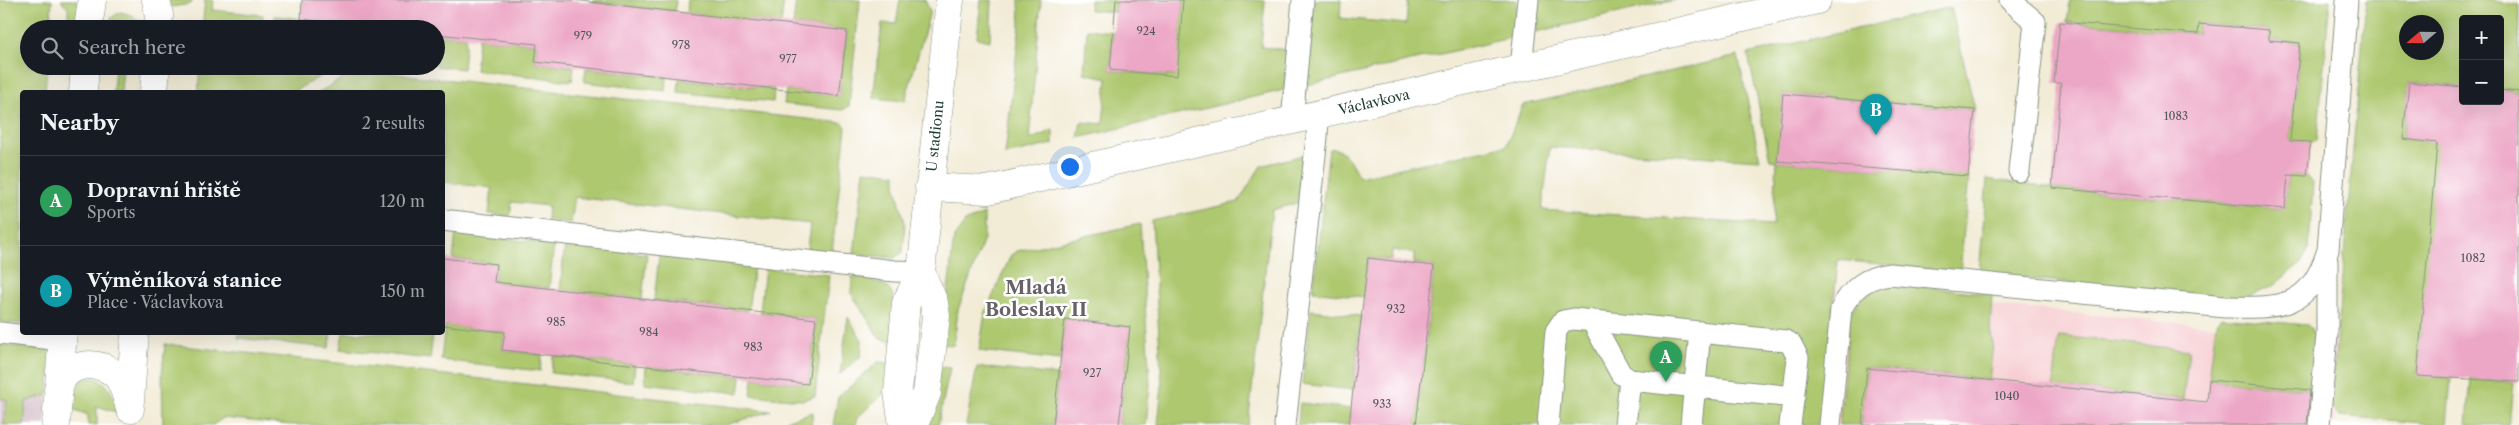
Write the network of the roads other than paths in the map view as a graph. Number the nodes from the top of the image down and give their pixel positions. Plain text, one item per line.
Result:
1 (92, 0) edge
2 (156, 0) edge
3 (950, 0) edge
4 (1303, 0) edge
5 (1528, 0) edge
6 (1817, 0) edge
7 (2010, 0) edge
8 (2347, 0) edge
9 (1753, 8) edge
10 (89, 20) edge
11 (159, 20) edge
12 (1521, 68) junction
13 (84, 75) edge
14 (155, 75) edge
15 (83, 90) edge
16 (154, 90) edge
17 (1318, 114) junction
18 (1292, 120) junction
19 (2019, 172) dead end
20 (929, 186) junction
21 (445, 220) edge
22 (2328, 250) junction
23 (921, 272) junction
24 (1592, 321) junction
25 (1700, 332) junction
26 (0, 334) edge
27 (20, 335) edge
28 (29, 335) edge
29 (135, 335) edge
30 (58, 336) edge
31 (1630, 380) junction
32 (1694, 387) junction
33 (58, 390) junction
34 (1794, 397) junction
35 (130, 417) edge
36 (56, 425) edge
37 (903, 425) edge
38 (914, 425) edge
39 (1285, 425) edge
40 (1548, 425) edge
41 (1625, 425) edge
42 (1690, 425) edge
43 (1790, 425) edge
44 (1830, 425) edge
45 (2319, 425) edge

1 - 10 street
2 - 11 street
3 - 20 street, U stadionu
4 - 18 lane
5 - 12 lane
6 - 9 street, Václavkova
7 - 19 lane
8 - 22 lane
9 - 12 street, Václavkova
12 - 17 street, Václavkova
13 - 15 street
14 - 16 street
17 - 18 street, Václavkova
17 - 39 lane
18 - 20 street, Václavkova
20 - 23 street, U stadionu
21 - 23 lane
22 - 44 lane
22 - 45 lane
23 - 37 street
23 - 38 street
24 - 25 lane
24 - 31 lane
24 - 40 lane
25 - 32 lane
25 - 34 lane
26 - 27 lane
28 - 30 lane
29 - 35 street
30 - 33 street
31 - 32 lane
31 - 41 lane
32 - 34 lane
32 - 42 lane
33 - 35 street
33 - 36 street
34 - 43 lane

